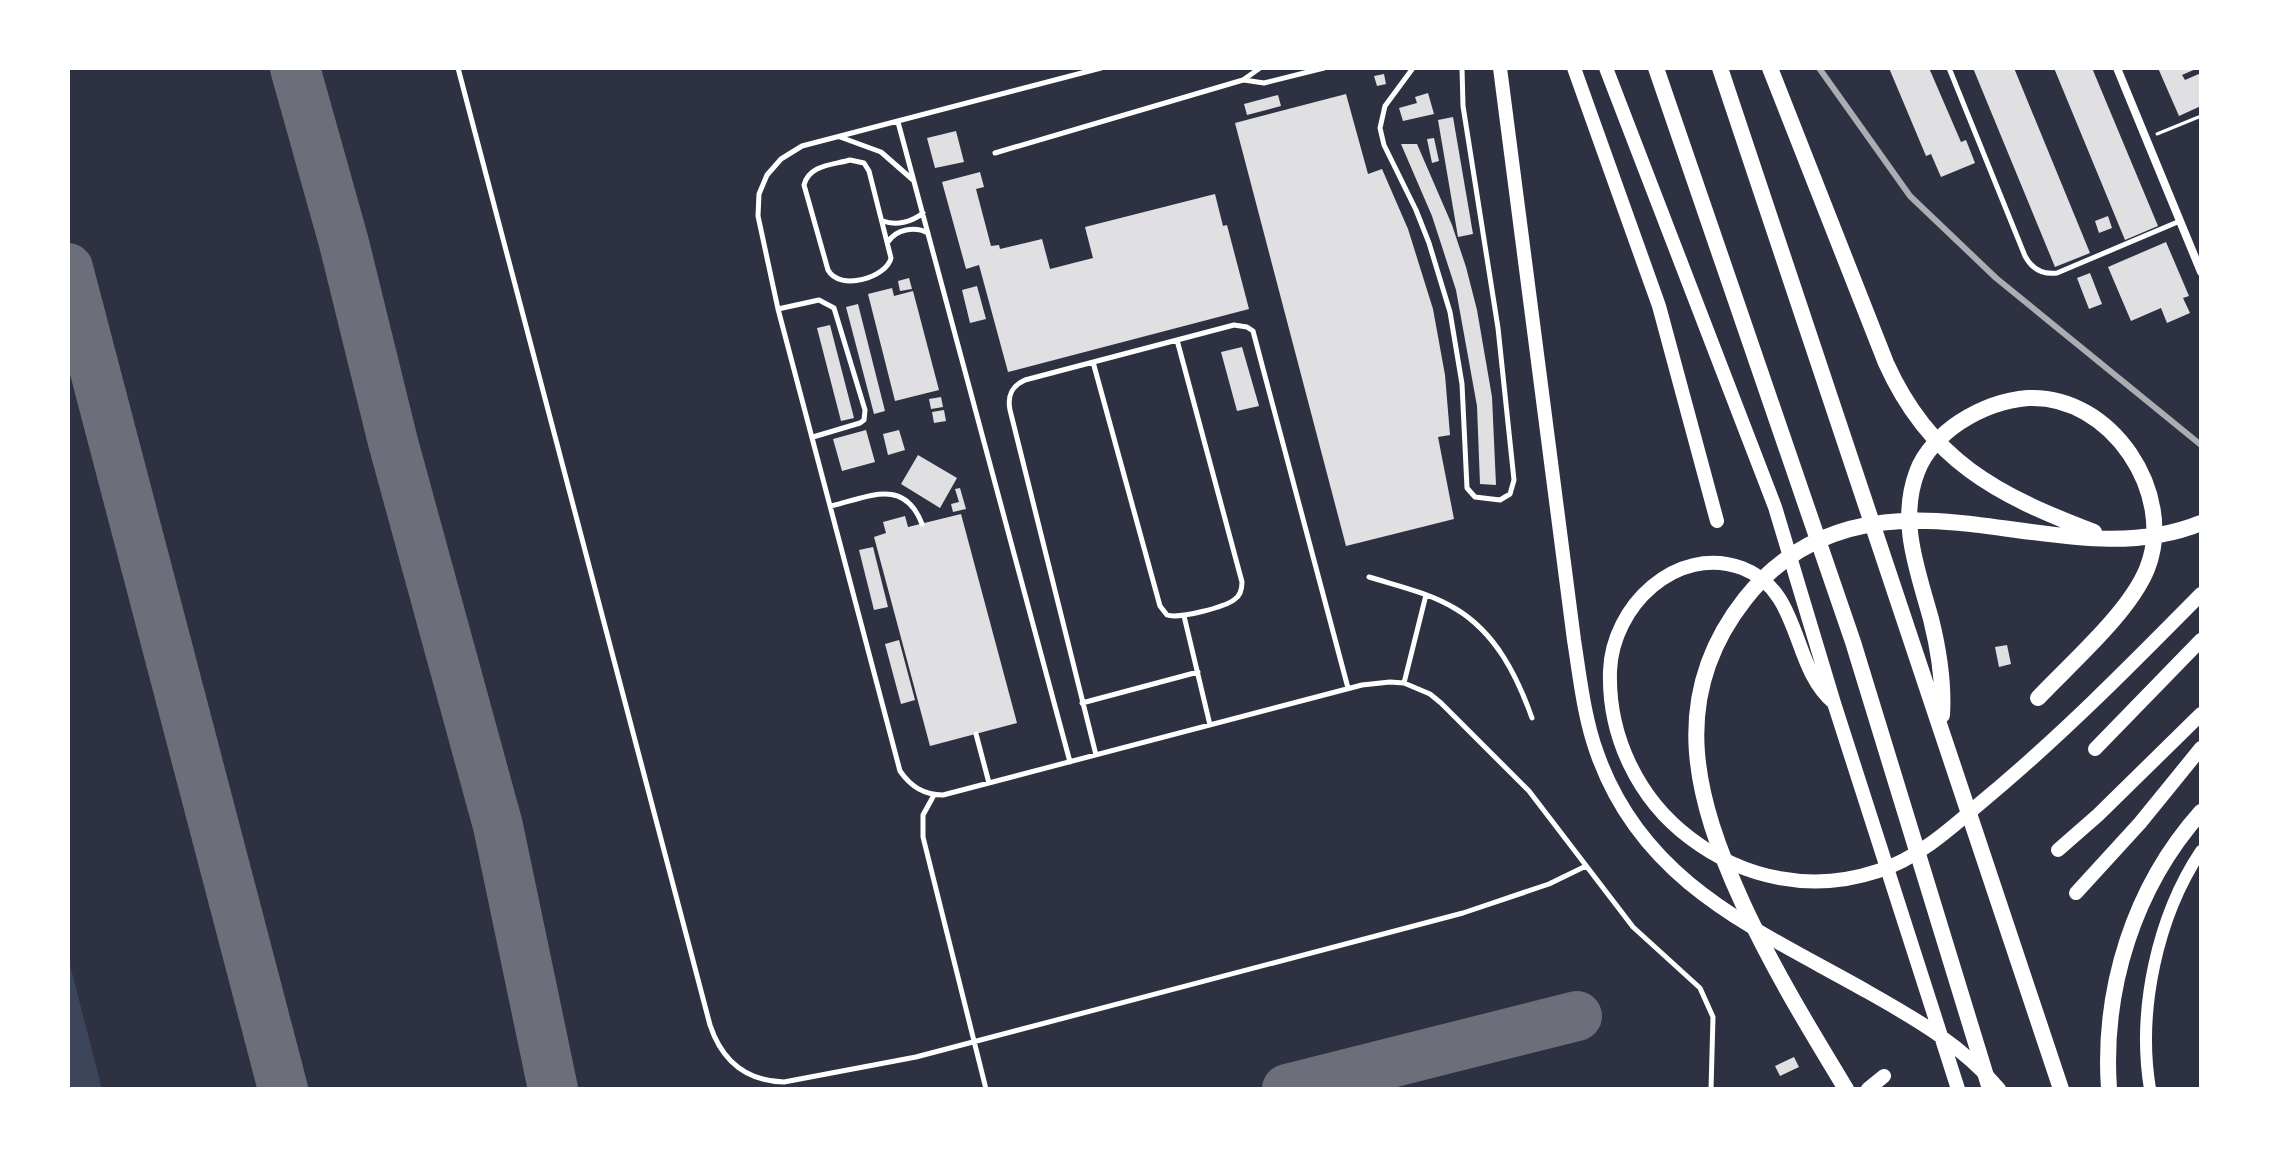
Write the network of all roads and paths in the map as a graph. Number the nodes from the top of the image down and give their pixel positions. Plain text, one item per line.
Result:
1 (458, 68) edge
2 (1101, 68) edge
3 (1260, 68) edge
4 (1324, 68) edge
5 (1413, 68) edge
6 (1462, 68) edge
7 (1500, 68) edge
8 (1574, 68) edge
9 (1606, 68) edge
10 (1656, 68) edge
11 (1720, 68) edge
12 (1770, 68) edge
13 (1949, 68) edge
14 (2117, 68) edge
15 (1243, 80) junction
16 (2201, 116) edge
17 (898, 122) junction
18 (839, 137) junction
19 (2146, 138) junction
20 (995, 153) dead end
21 (914, 181) junction
22 (923, 213) junction
23 (882, 220) junction
24 (2180, 221) junction
25 (928, 233) junction
26 (888, 243) junction
27 (2201, 272) edge
28 (778, 309) junction
29 (1177, 340) junction
30 (1093, 362) junction
31 (813, 437) junction
32 (831, 506) junction
33 (1717, 521) dead end
34 (922, 524) dead end
35 (2199, 524) edge
36 (2106, 537) junction
37 (1369, 577) dead end
38 (2201, 594) edge
39 (1426, 595) junction
40 (1184, 616) junction
41 (2201, 640) edge
42 (1198, 672) junction
43 (1404, 683) junction
44 (1348, 688) junction
45 (2038, 698) dead end
46 (1082, 703) junction
47 (1834, 703) junction
48 (2201, 714) edge
49 (1532, 718) dead end
50 (1210, 725) junction
51 (1942, 729) junction
52 (976, 734) dead end
53 (2201, 748) edge
54 (2095, 749) dead end
55 (1096, 755) junction
56 (1070, 762) junction
57 (989, 783) junction
58 (934, 795) junction
59 (2201, 812) edge
60 (2058, 850) dead end
61 (2201, 851) edge
62 (1586, 866) junction
63 (2076, 893) dead end
64 (975, 1042) junction
65 (1884, 1076) dead end
66 (986, 1089) edge
67 (1711, 1089) edge
68 (1846, 1089) edge
69 (1868, 1089) edge
70 (1958, 1089) edge
71 (1990, 1089) edge
72 (1999, 1089) edge
73 (2061, 1089) edge
74 (2109, 1089) edge
75 (2150, 1089) edge

1 - 64 lane
2 - 17 lane
3 - 15 lane
4 - 15 lane
5 - 6 lane
7 - 72 main road
8 - 33 main road
9 - 47 main road
10 - 71 highway
11 - 51 highway
12 - 36 highway
13 - 24 lane
14 - 19 street
15 - 20 lane
16 - 19 path
17 - 18 lane
17 - 21 lane
18 - 21 lane
18 - 28 lane
19 - 24 street
21 - 22 lane
22 - 23 lane
22 - 25 lane
23 - 26 lane
23 - 26 lane
24 - 27 street
25 - 26 lane
25 - 56 lane
28 - 31 lane
28 - 31 lane
29 - 30 lane
29 - 40 lane
29 - 44 lane
30 - 40 lane
30 - 46 lane
31 - 32 lane
32 - 34 lane
32 - 58 lane
35 - 36 highway
36 - 68 highway
37 - 39 lane
38 - 47 main road
39 - 43 lane
39 - 49 lane
40 - 42 lane
41 - 54 main road
42 - 46 lane
42 - 50 lane
43 - 44 lane
43 - 62 lane
44 - 50 lane
45 - 51 highway
46 - 55 lane
47 - 70 main road
48 - 60 main road
50 - 55 lane
51 - 73 highway
52 - 57 lane
53 - 63 main road
55 - 56 lane
56 - 57 lane
57 - 58 lane
58 - 64 lane
59 - 74 highway
61 - 75 street
62 - 64 lane
62 - 67 lane
64 - 66 lane
65 - 69 main road

